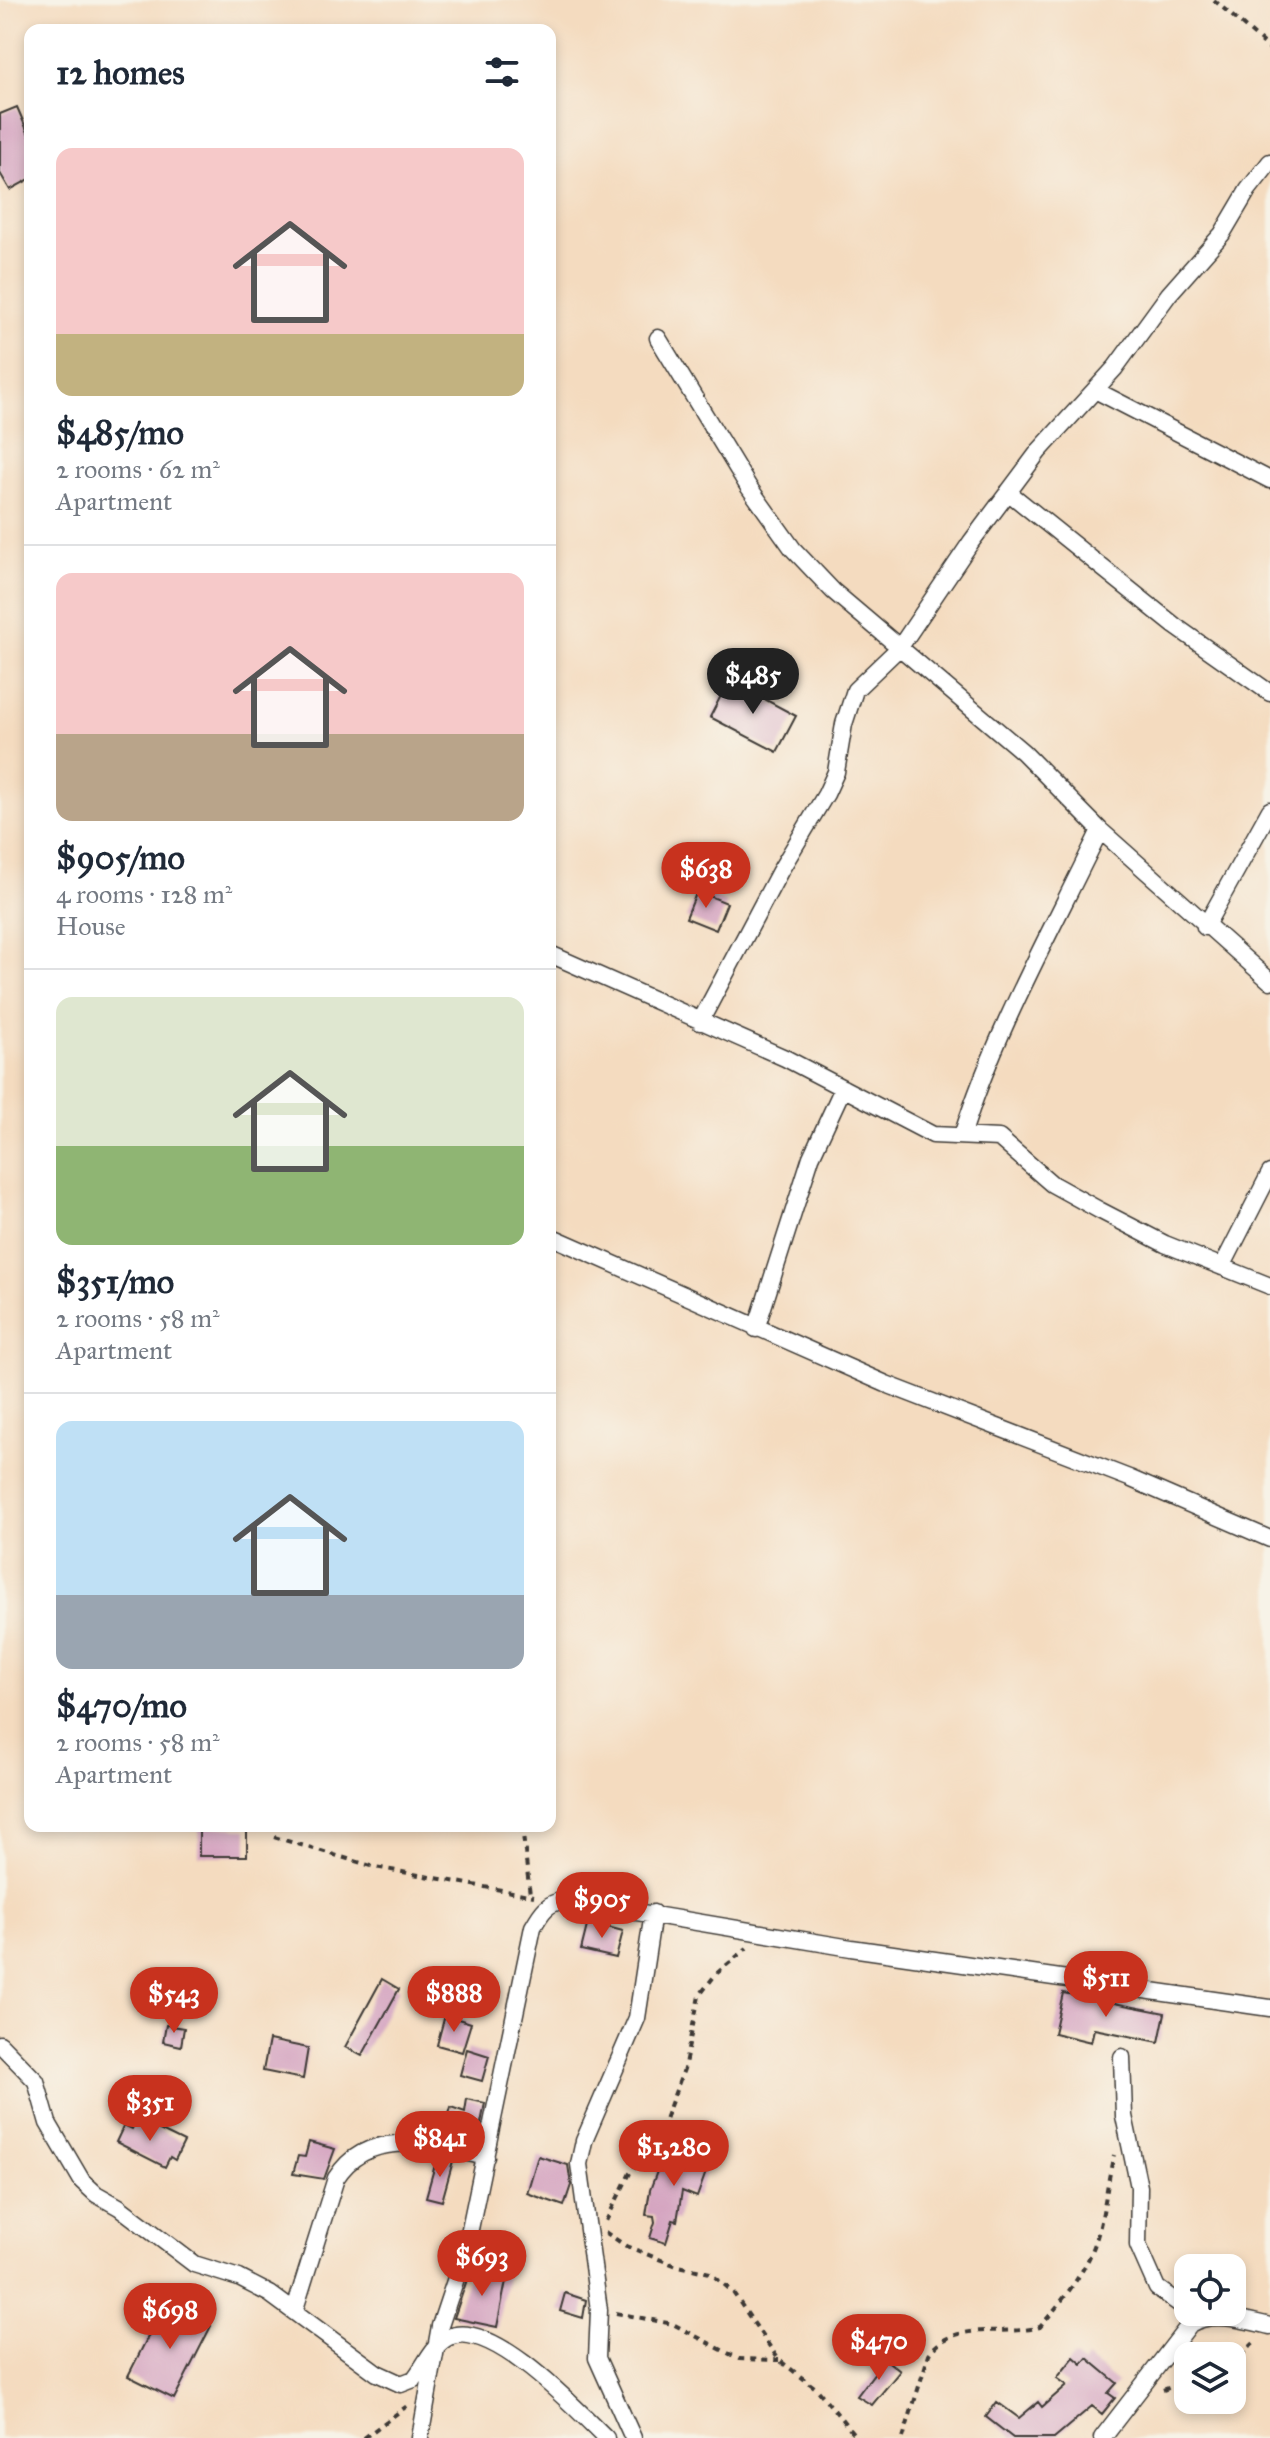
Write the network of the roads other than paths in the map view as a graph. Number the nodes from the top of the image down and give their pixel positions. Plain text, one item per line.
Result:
1 (1270, 162) edge
2 (658, 338) dead end
3 (1095, 390) junction
4 (1270, 480) edge
5 (1008, 492) junction
6 (900, 647) junction
7 (1270, 693) edge
8 (1270, 810) edge
9 (1100, 830) junction
10 (1205, 927) junction
11 (556, 957) edge
12 (1270, 981) edge
13 (700, 1022) junction
14 (843, 1088) junction
15 (962, 1136) junction
16 (1270, 1173) edge
17 (556, 1239) edge
18 (1222, 1267) junction
19 (1270, 1286) edge
20 (756, 1329) junction
21 (1270, 1539) edge
22 (653, 1913) junction
23 (1270, 2008) edge
24 (0, 2044) edge
25 (1122, 2057) dead end
26 (486, 2157) junction
27 (1174, 2300) edge
28 (294, 2312) junction
29 (1188, 2326) edge
30 (1246, 2326) edge
31 (1266, 2332) edge
32 (436, 2349) junction
33 (420, 2438) edge
34 (606, 2438) edge
35 (633, 2438) edge
36 (1102, 2438) edge

1 - 3 street
2 - 6 street
3 - 4 street
3 - 5 street
5 - 6 street
5 - 7 street
6 - 9 street
6 - 13 street
8 - 10 street
9 - 10 street
9 - 15 street
10 - 12 street
11 - 13 street
13 - 14 street
14 - 15 street
14 - 20 street
15 - 18 street
16 - 18 street
17 - 20 street
18 - 19 street
20 - 21 street
22 - 23 street
22 - 26 street
22 - 35 street
24 - 28 street
25 - 27 street
26 - 28 street
26 - 32 street
28 - 32 street
29 - 36 street
30 - 31 street
32 - 33 street
32 - 34 street

